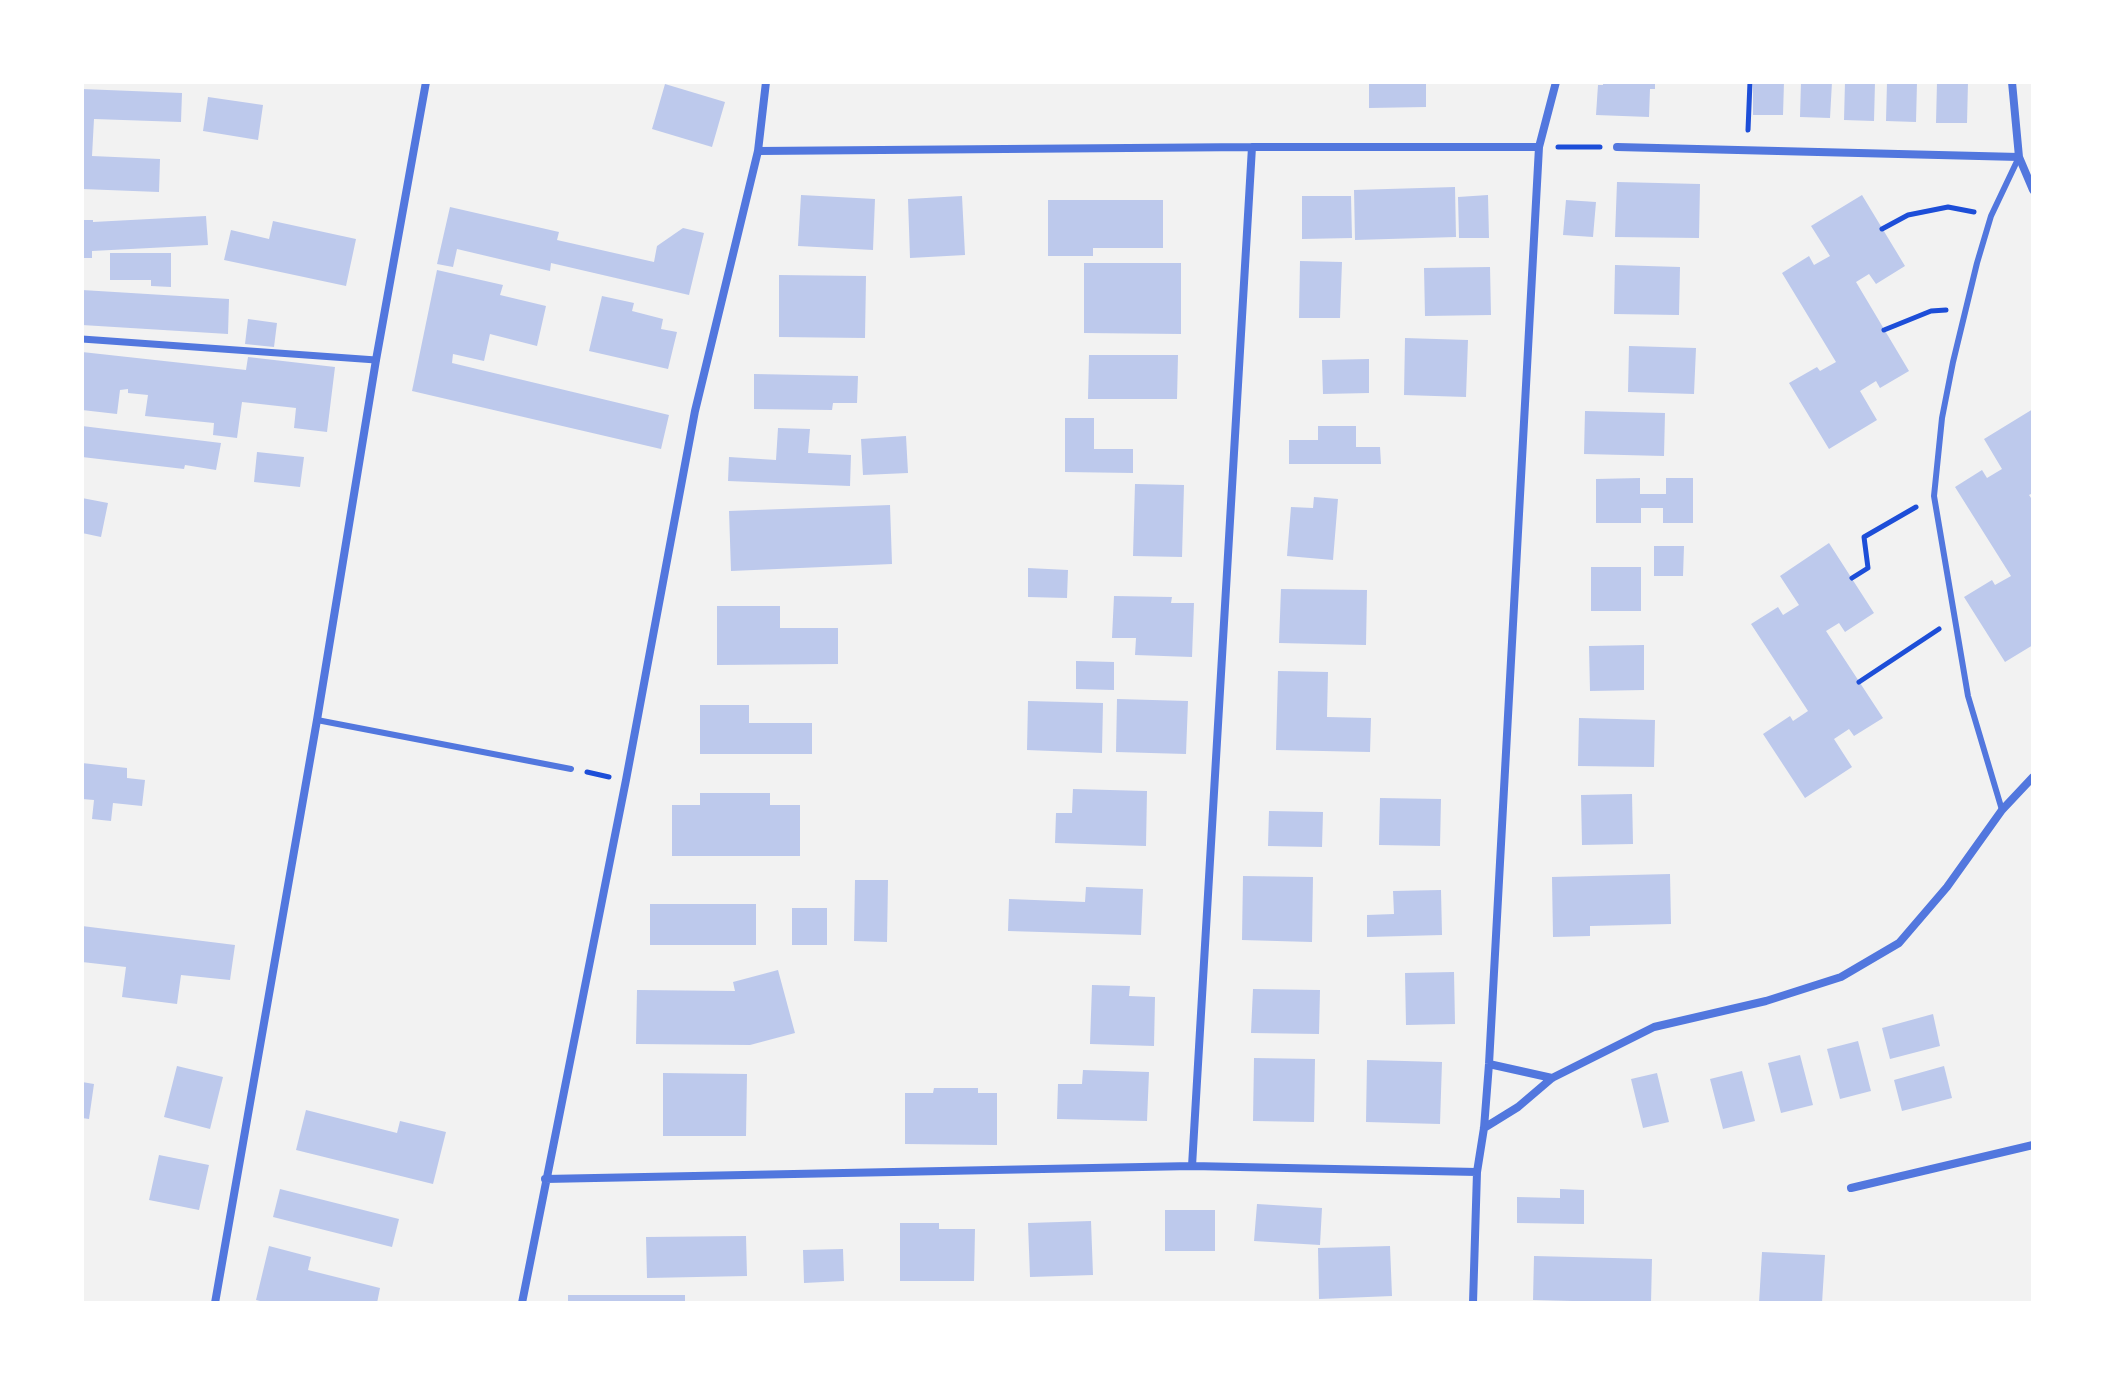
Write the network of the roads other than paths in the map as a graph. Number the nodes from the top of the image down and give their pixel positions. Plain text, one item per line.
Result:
1 (426, 82) edge
2 (766, 82) edge
3 (1556, 82) edge
4 (2012, 82) edge
5 (1252, 147) junction
6 (1539, 147) junction
7 (1617, 147) road end
8 (758, 151) junction
9 (2019, 157) junction
10 (2033, 190) edge
11 (82, 339) edge
12 (376, 360) junction
13 (317, 720) junction
14 (571, 769) road end
15 (2033, 777) edge
16 (2002, 810) junction
17 (1489, 1064) junction
18 (1552, 1078) junction
19 (1484, 1128) junction
20 (2033, 1145) edge
21 (1192, 1166) junction
22 (1477, 1172) junction
23 (545, 1179) junction
24 (1851, 1188) dead end
25 (215, 1303) edge
26 (522, 1303) edge
27 (1473, 1303) edge

1 - 12 street
2 - 8 street
3 - 6 street
4 - 9 street
5 - 6 street
5 - 8 street
5 - 21 street
6 - 17 street
7 - 9 street
8 - 23 street
9 - 10 street
9 - 16 lane
11 - 12 street
12 - 13 street
13 - 14 lane
13 - 25 street
15 - 16 street
16 - 18 street
17 - 18 street
17 - 19 street
18 - 19 street
19 - 22 street
20 - 24 street
21 - 22 street
21 - 23 street
22 - 27 street
23 - 26 street

